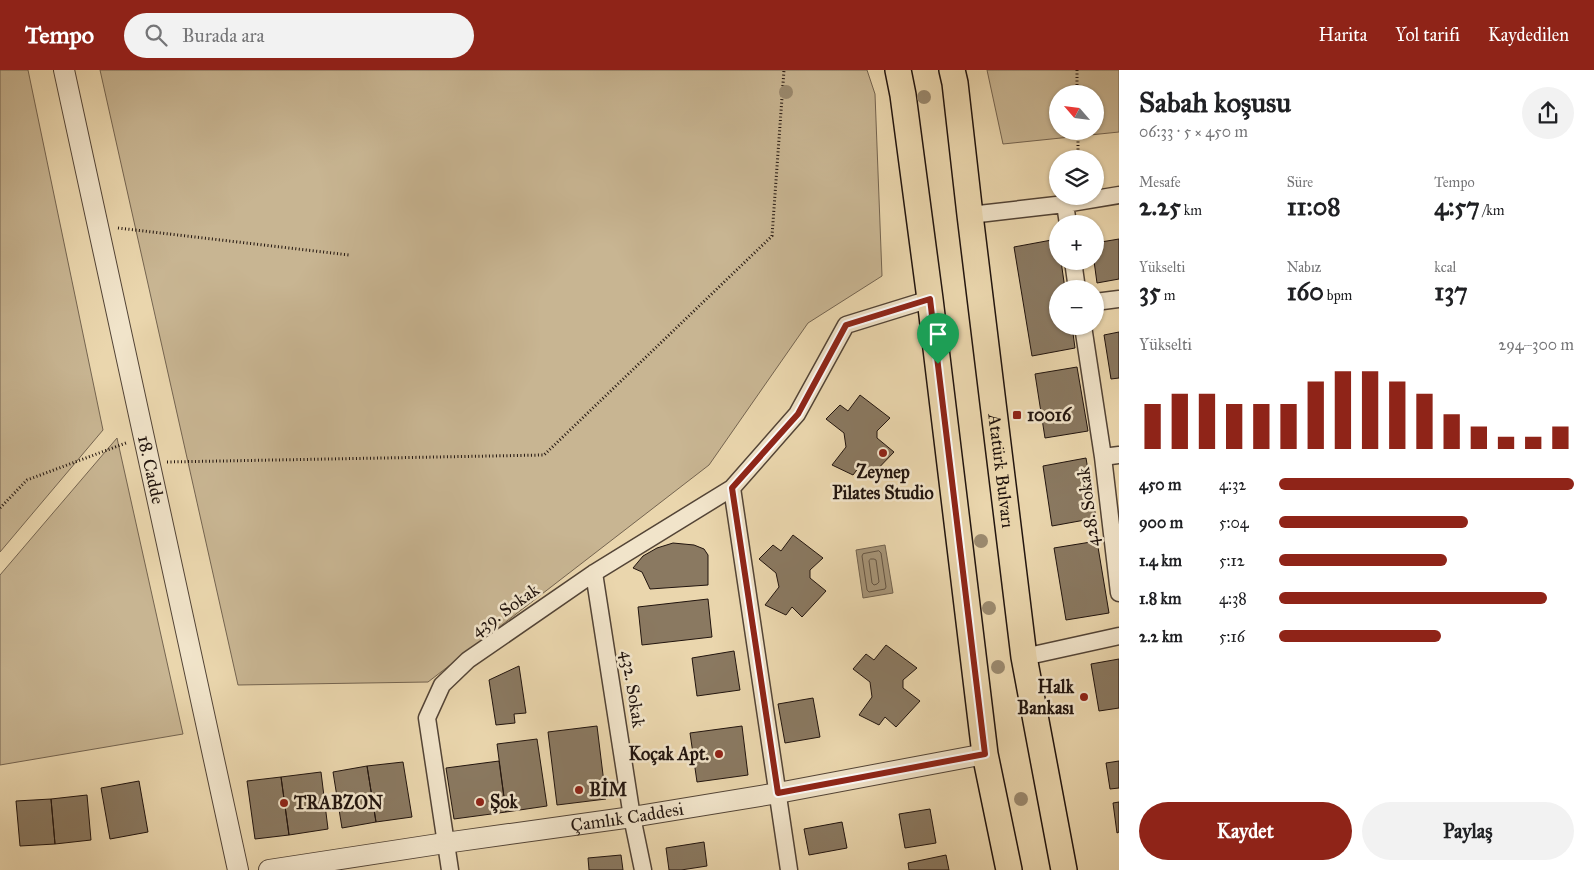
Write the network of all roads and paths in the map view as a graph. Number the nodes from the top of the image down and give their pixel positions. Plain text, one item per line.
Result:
1 (64, 70) edge
2 (784, 70) edge
3 (898, 70) edge
4 (952, 70) edge
5 (1077, 70) edge
6 (1077, 85) edge
7 (1119, 195) edge
8 (1104, 198) edge
9 (1056, 205) edge
10 (970, 215) junction
11 (98, 225) junction
12 (349, 255) dead end
13 (930, 299) junction
14 (1119, 299) edge
15 (1104, 301) edge
16 (1084, 335) edge
17 (143, 437) junction
18 (1119, 455) edge
19 (1102, 457) junction
20 (149, 462) junction
21 (732, 488) junction
22 (0, 508) edge
23 (594, 573) junction
24 (1119, 593) edge
25 (1119, 636) edge
26 (1024, 656) junction
27 (985, 754) junction
28 (778, 793) junction
29 (632, 817) junction
30 (446, 843) junction
31 (238, 870) edge
32 (269, 870) edge
33 (450, 870) edge
34 (643, 870) edge
35 (789, 870) edge
36 (1009, 870) edge
37 (1064, 870) edge

1 - 11 street, 18. Cadde
2 - 20 path
3 - 13 main road
4 - 10 main road, Atatürk Bulvarı
5 - 6 path
7 - 8 street
9 - 10 street
10 - 26 main road, Atatürk Bulvarı
11 - 12 path
11 - 17 street, 18. Cadde
13 - 21 street, 439. Sokak
13 - 27 main road
14 - 15 street
16 - 19 street, 428. Sokak
17 - 20 street, 18. Cadde
17 - 22 path
18 - 19 street
19 - 24 street, 428. Sokak
20 - 31 street, 18. Cadde
21 - 23 street, 439. Sokak
21 - 28 street
23 - 29 street, 432. Sokak
23 - 30 street, 439. Sokak
25 - 26 street
26 - 37 main road, Atatürk Bulvarı
27 - 28 street, Çamlık Caddesi
27 - 36 main road
28 - 29 street, Çamlık Caddesi
28 - 35 street
29 - 30 street, Çamlık Caddesi
29 - 34 street, 432. Sokak
30 - 32 street, Çamlık Caddesi
30 - 33 street, 439. Sokak

